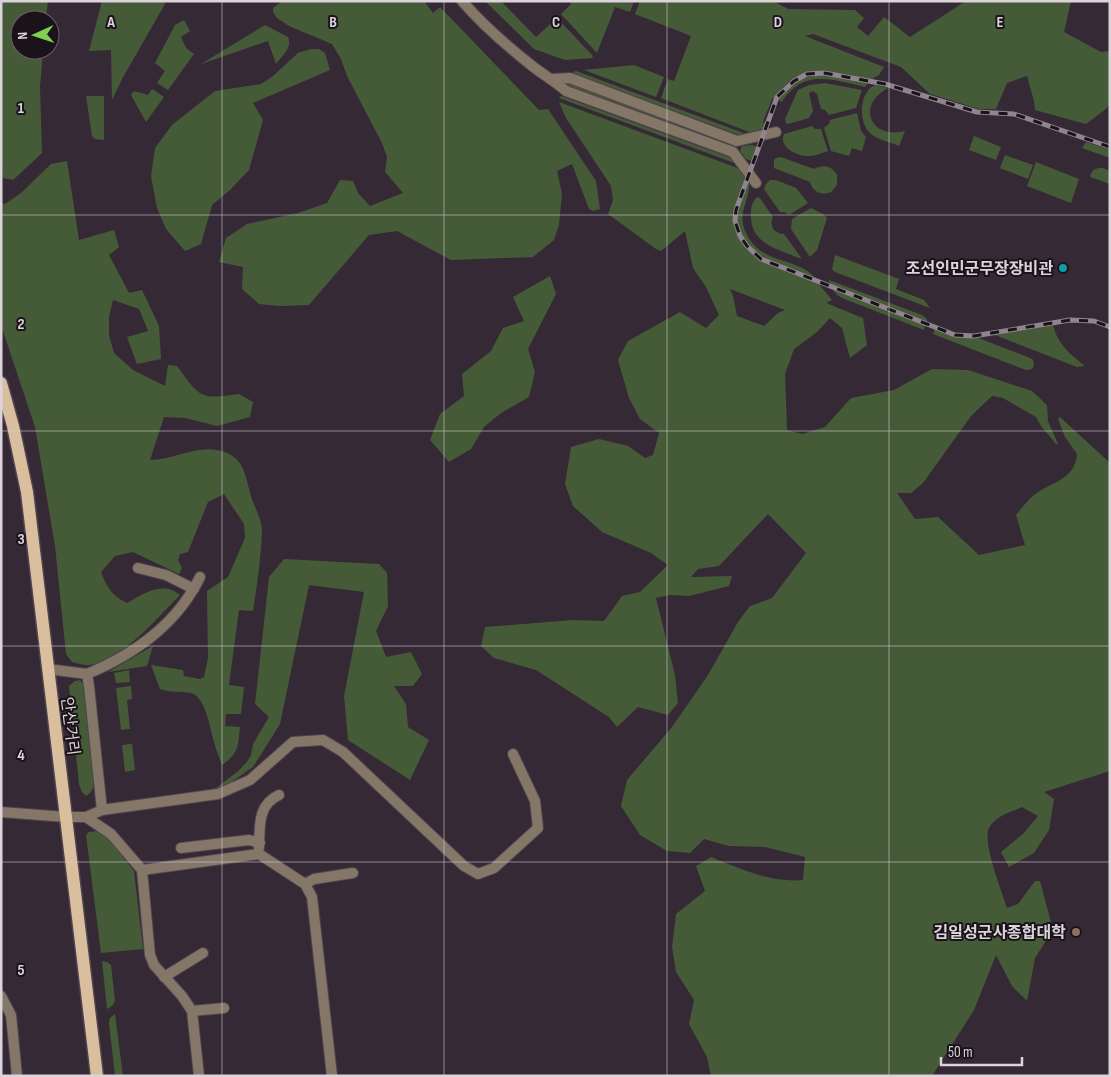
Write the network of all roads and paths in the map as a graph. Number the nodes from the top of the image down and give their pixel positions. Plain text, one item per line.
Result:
1 (462, 1) edge
2 (552, 79) junction
3 (776, 132) dead end
4 (737, 141) junction
5 (733, 152) junction
6 (756, 183) dead end
7 (1, 383) edge
8 (138, 568) dead end
9 (200, 577) dead end
10 (194, 589) junction
11 (48, 669) junction
12 (87, 674) junction
13 (513, 754) dead end
14 (279, 795) dead end
15 (102, 810) junction
16 (1, 812) edge
17 (66, 817) junction
18 (86, 817) junction
19 (260, 843) junction
20 (181, 848) dead end
21 (259, 854) junction
22 (142, 870) junction
23 (353, 873) dead end
24 (305, 884) junction
25 (203, 953) dead end
26 (164, 977) junction
27 (1, 996) edge
28 (224, 1008) dead end
29 (192, 1011) junction
30 (17, 1076) edge
31 (97, 1076) edge
32 (199, 1076) edge
33 (332, 1076) edge

1 - 2 street
2 - 4 street
2 - 5 street
3 - 4 street
4 - 5 street
5 - 6 street
7 - 11 main road, 안산거리
8 - 10 street
9 - 10 street
10 - 12 street
11 - 12 street
11 - 17 main road, 안산거리
12 - 15 street
13 - 15 street
14 - 19 street
15 - 18 street
16 - 17 street
17 - 18 street
17 - 31 main road, 안산거리
18 - 22 street
19 - 20 street
19 - 21 street
21 - 22 street
21 - 24 street
22 - 26 street
23 - 24 street
24 - 33 street
25 - 26 street
26 - 29 street
27 - 30 street
28 - 29 street
29 - 32 street

